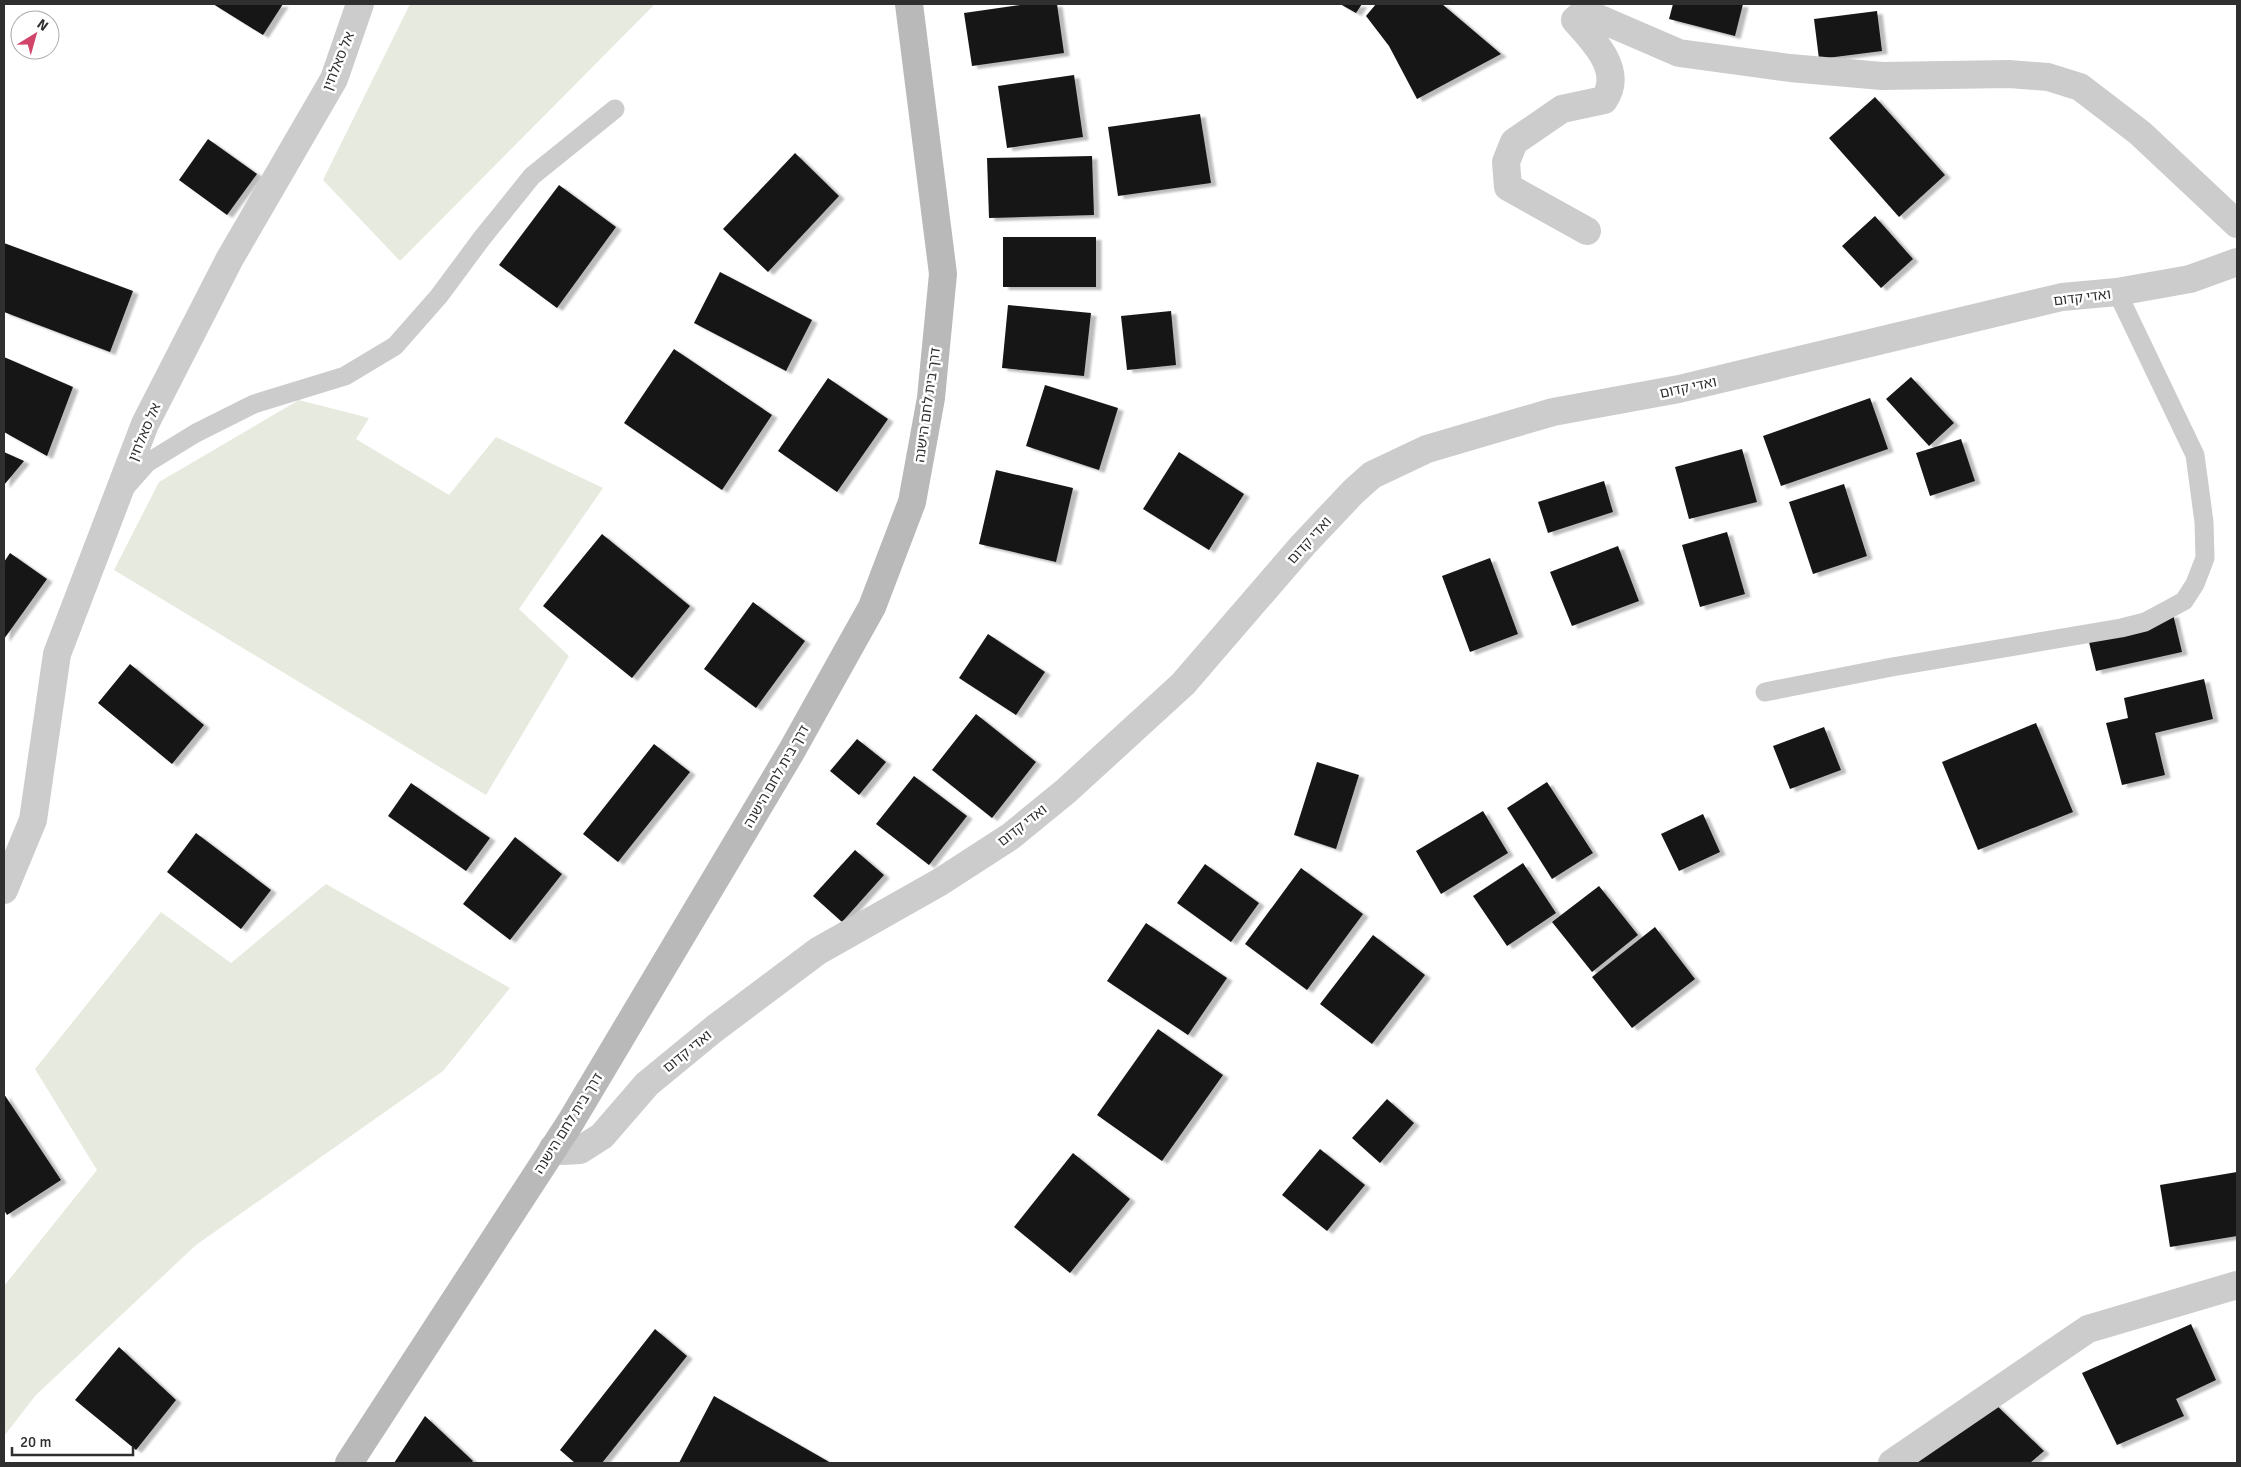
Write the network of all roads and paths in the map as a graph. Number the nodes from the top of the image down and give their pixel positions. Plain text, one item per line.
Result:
1 (360, 4) edge
2 (909, 4) edge
3 (615, 109) dead end
4 (2237, 224) edge
5 (1586, 231) dead end
6 (2237, 262) edge
7 (2117, 292) junction
8 (118, 495) junction
9 (1765, 692) dead end
10 (4, 890) edge
11 (553, 1148) junction
12 (2237, 1285) edge
13 (349, 1463) edge
14 (1892, 1463) edge

1 - 8 street, אל סאלחין
2 - 11 street, דרך בית לחם הישנה
3 - 8 lane
4 - 5 street
6 - 7 street, ואדי קדום
7 - 9 lane
7 - 11 street, ואדי קדום
8 - 10 street, אל סאלחין
11 - 13 street, דרך בית לחם הישנה
12 - 14 street

